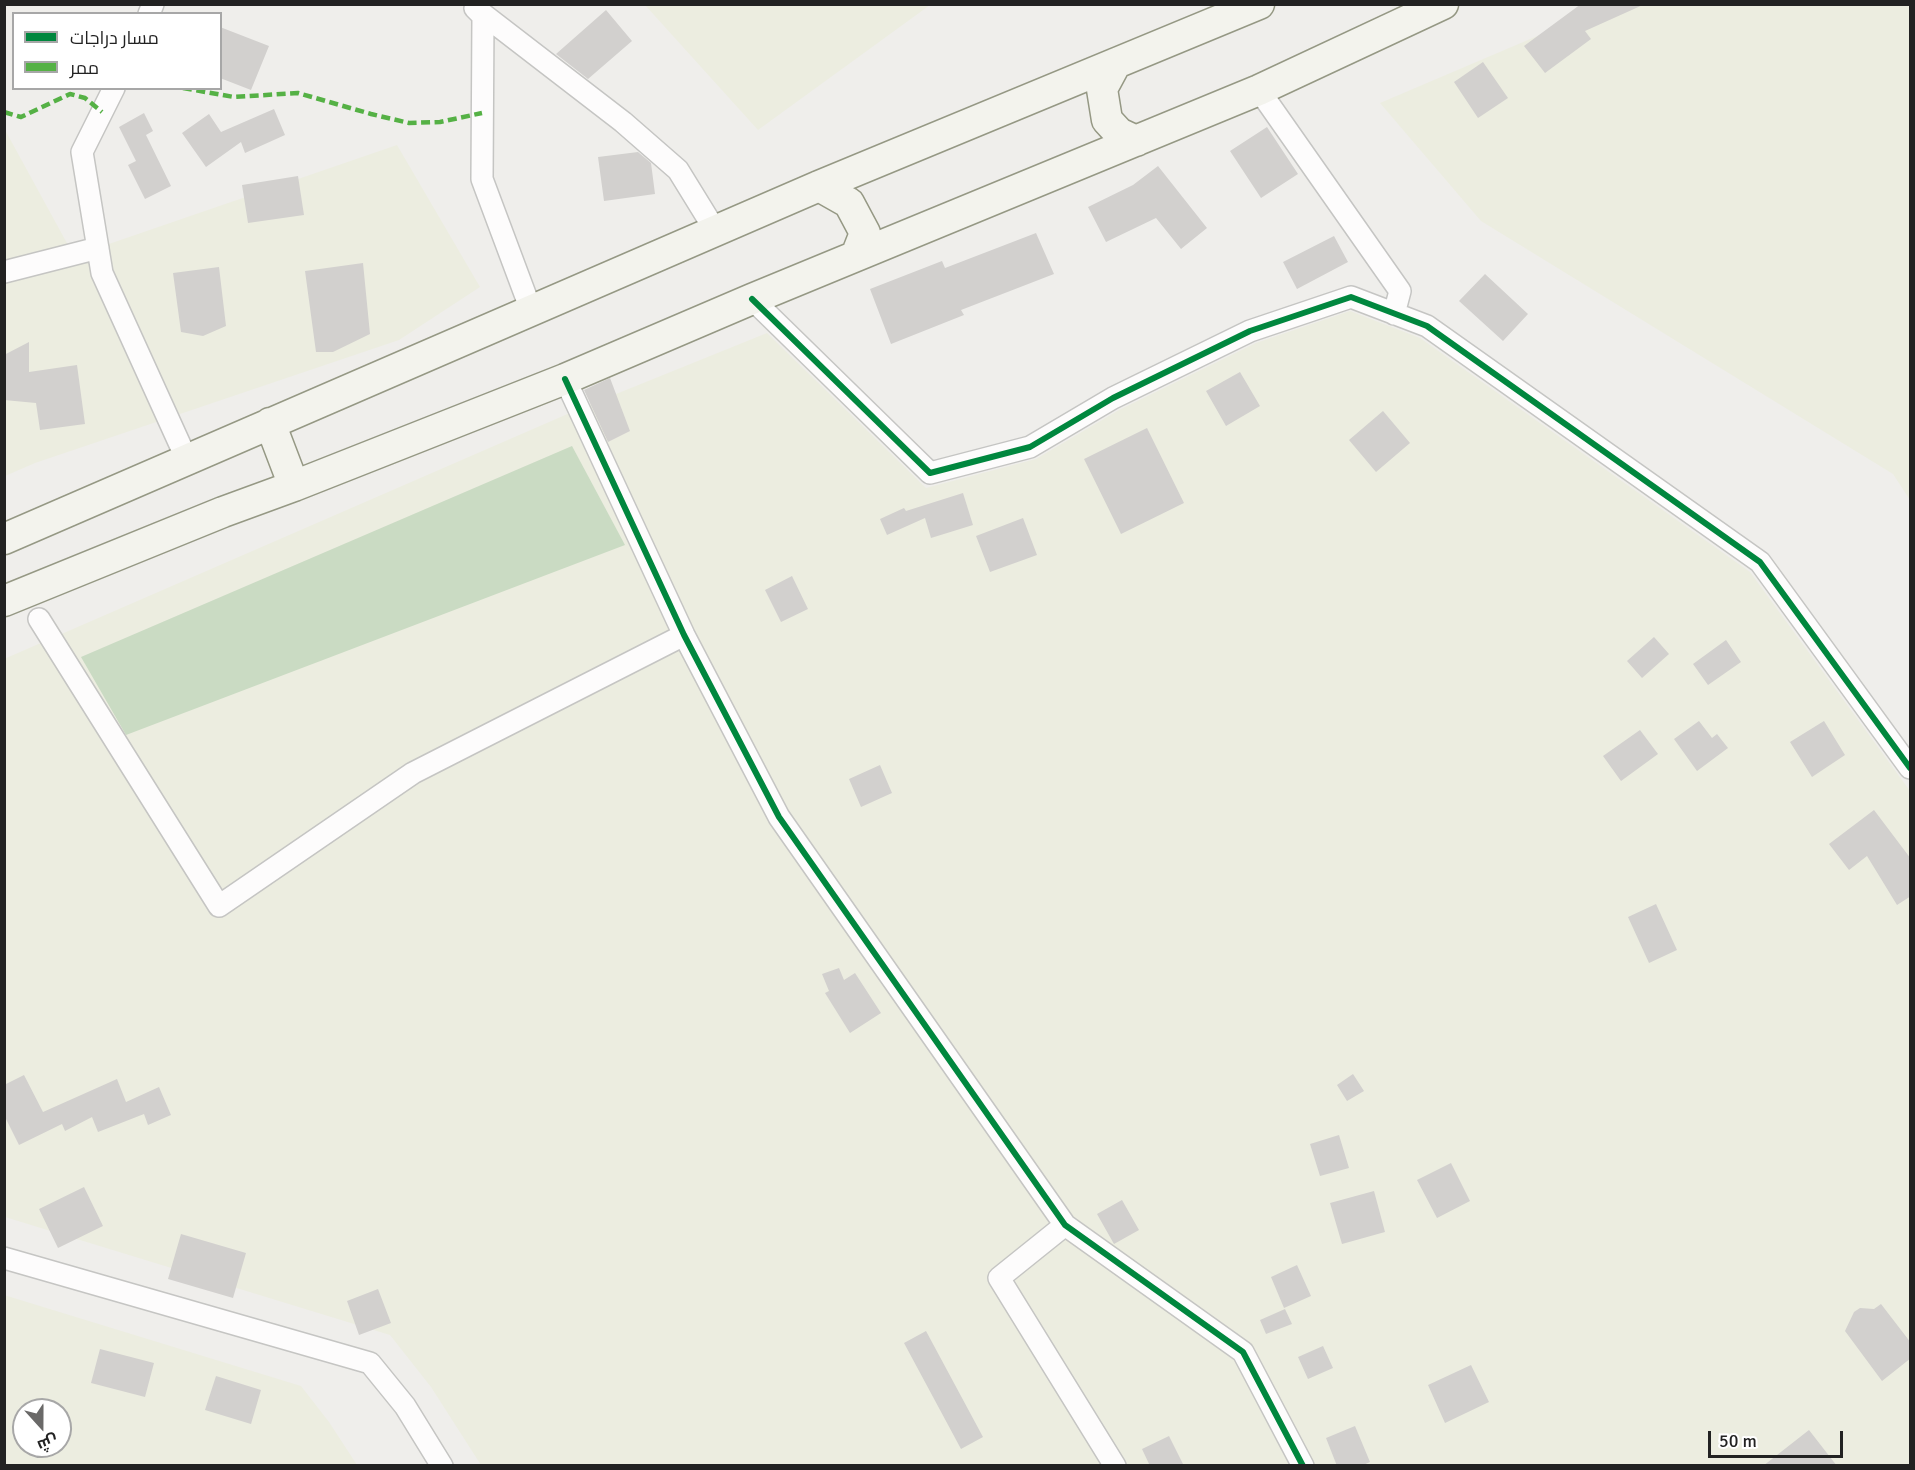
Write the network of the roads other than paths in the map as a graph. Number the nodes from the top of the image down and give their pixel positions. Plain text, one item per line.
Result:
1 (1259, 4) edge
2 (1443, 4) edge
3 (473, 6) edge
4 (1116, 63) junction
5 (113, 90) edge
6 (1259, 90) junction
7 (1136, 141) junction
8 (819, 186) junction
9 (715, 230) junction
10 (98, 248) junction
11 (856, 256) junction
12 (4, 272) edge
13 (752, 299) junction
14 (531, 310) junction
15 (1394, 314) junction
16 (565, 379) junction
17 (270, 423) junction
18 (187, 460) junction
19 (294, 486) junction
20 (4, 539) edge
21 (4, 601) edge
22 (39, 619) dead end
23 (684, 635) junction
24 (1911, 768) edge
25 (1065, 1225) junction
26 (4, 1258) edge
27 (442, 1466) edge
28 (1115, 1466) edge
29 (1303, 1466) edge

1 - 4 main road
2 - 6 main road
3 - 9 street
3 - 14 street
4 - 7 main road
4 - 8 main road
5 - 10 street
6 - 7 main road
6 - 15 street
7 - 11 main road
8 - 9 main road
8 - 11 main road
9 - 14 main road
10 - 12 street
10 - 18 street
11 - 13 main road
13 - 15 street
13 - 16 main road
14 - 17 main road
15 - 24 street
16 - 19 main road
16 - 23 street
17 - 18 main road
17 - 19 main road
18 - 20 main road
19 - 21 main road
22 - 23 street
23 - 25 street
25 - 28 street
25 - 29 street
26 - 27 street

